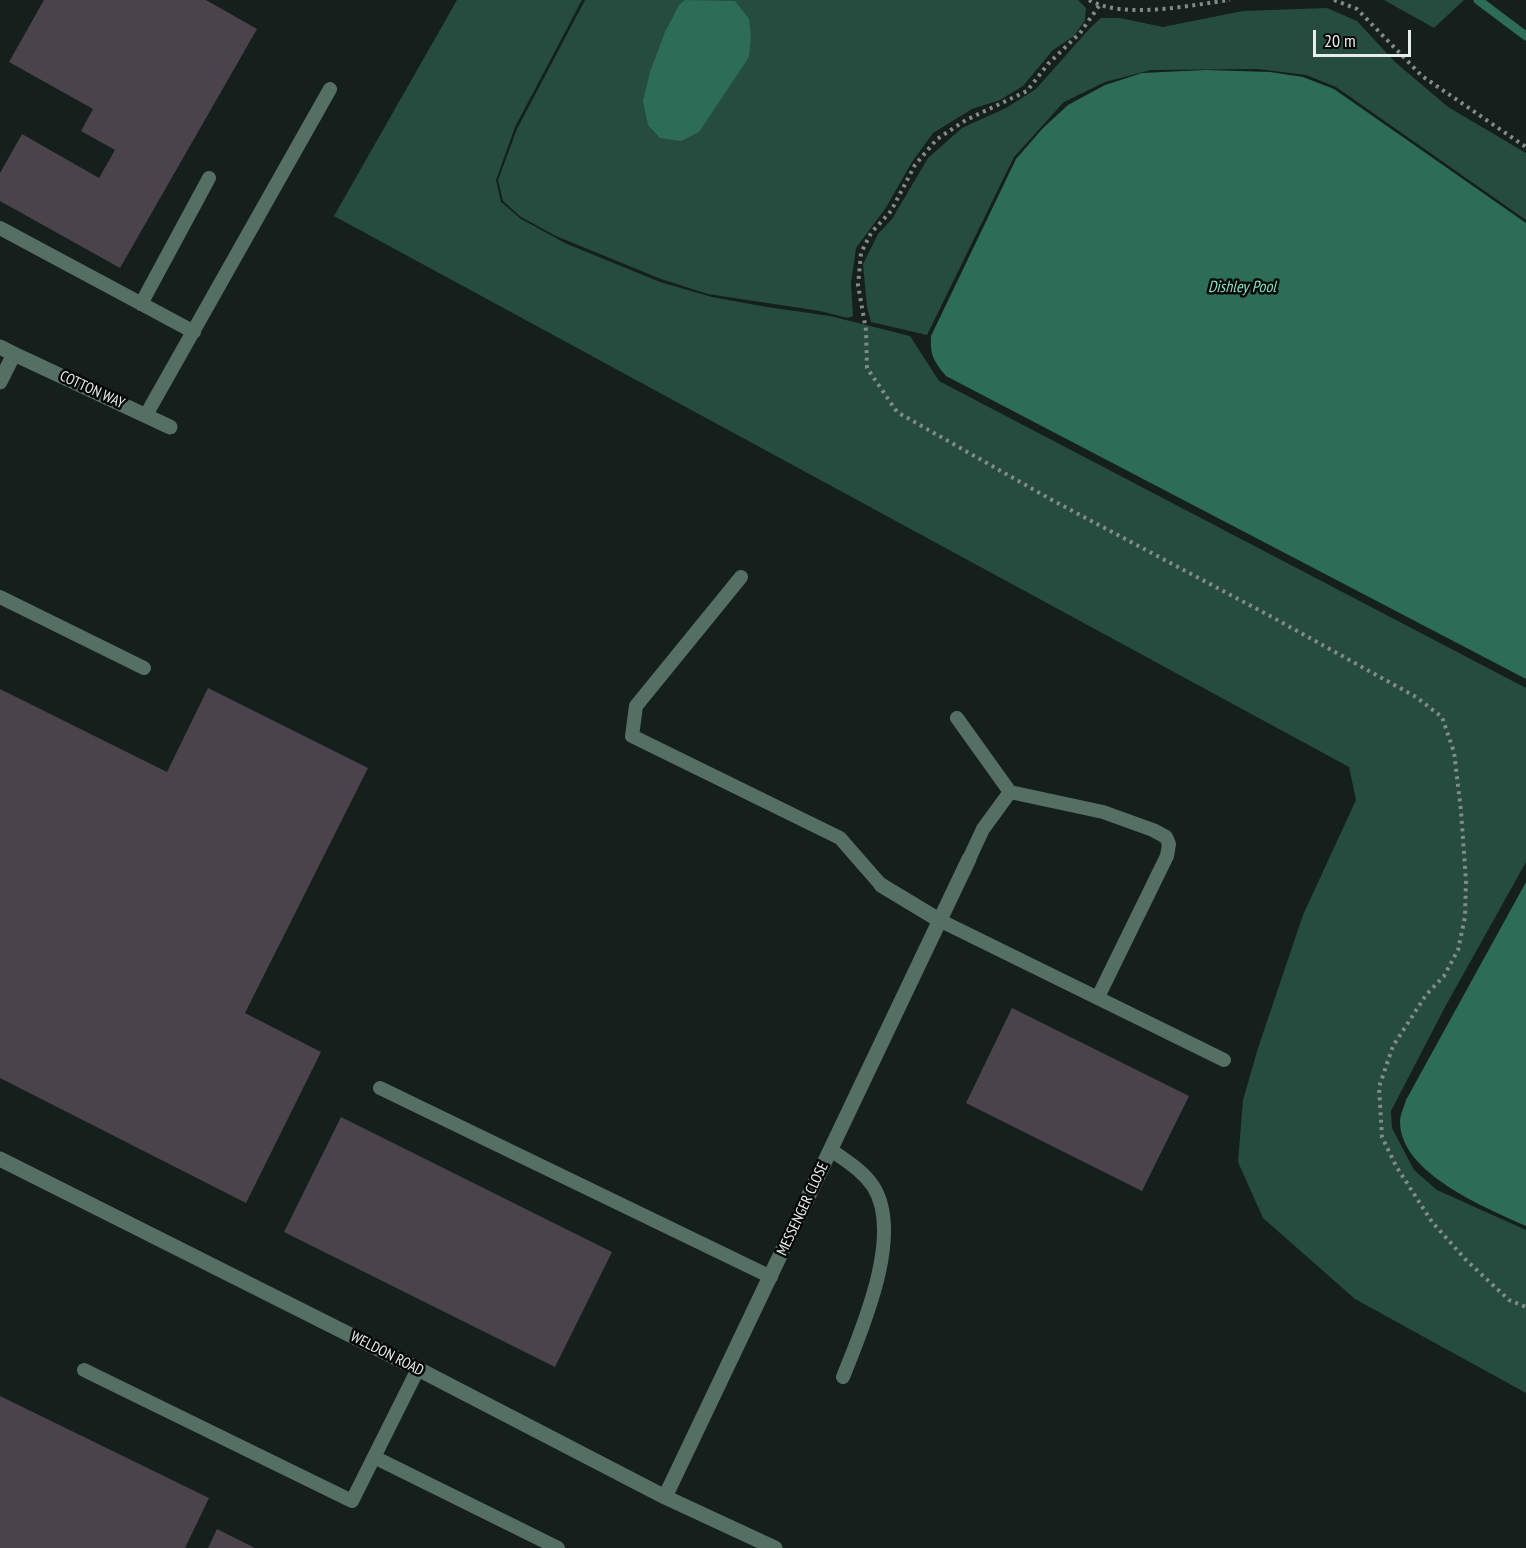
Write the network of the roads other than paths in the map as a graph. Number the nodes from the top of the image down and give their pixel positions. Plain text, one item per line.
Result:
1 (330, 89) dead end
2 (209, 178) dead end
3 (0, 228) edge
4 (141, 304) junction
5 (194, 332) junction
6 (7, 350) edge
7 (0, 382) edge
8 (146, 415) junction
9 (170, 427) dead end
10 (741, 577) dead end
11 (0, 597) edge
12 (144, 668) dead end
13 (957, 718) dead end
14 (1010, 792) junction
15 (969, 859) joint
16 (881, 885) joint
17 (939, 920) junction
18 (1098, 998) junction
19 (1224, 1060) dead end
20 (380, 1088) dead end
21 (831, 1150) junction
22 (0, 1159) edge
23 (771, 1277) junction
24 (418, 1369) junction
25 (84, 1370) dead end
26 (843, 1377) dead end
27 (374, 1456) junction
28 (665, 1497) junction
29 (558, 1548) edge
30 (775, 1548) edge

1 - 5 lane
2 - 4 lane
3 - 4 lane
4 - 5 lane
5 - 8 lane
6 - 7 street, COTTON WAY
6 - 8 street, COTTON WAY
8 - 9 street, COTTON WAY
10 - 16 lane
11 - 12 lane
13 - 14 lane
14 - 15 lane
14 - 18 lane
15 - 17 street, MESSENGER CLOSE
16 - 17 street
17 - 18 lane
17 - 21 street, MESSENGER CLOSE
18 - 19 lane
20 - 23 lane
21 - 23 street, MESSENGER CLOSE
21 - 26 lane
22 - 24 street, WELDON ROAD
23 - 28 street, MESSENGER CLOSE
24 - 27 lane
24 - 28 street, WELDON ROAD
25 - 27 lane
27 - 29 lane
28 - 30 street, WELDON ROAD

